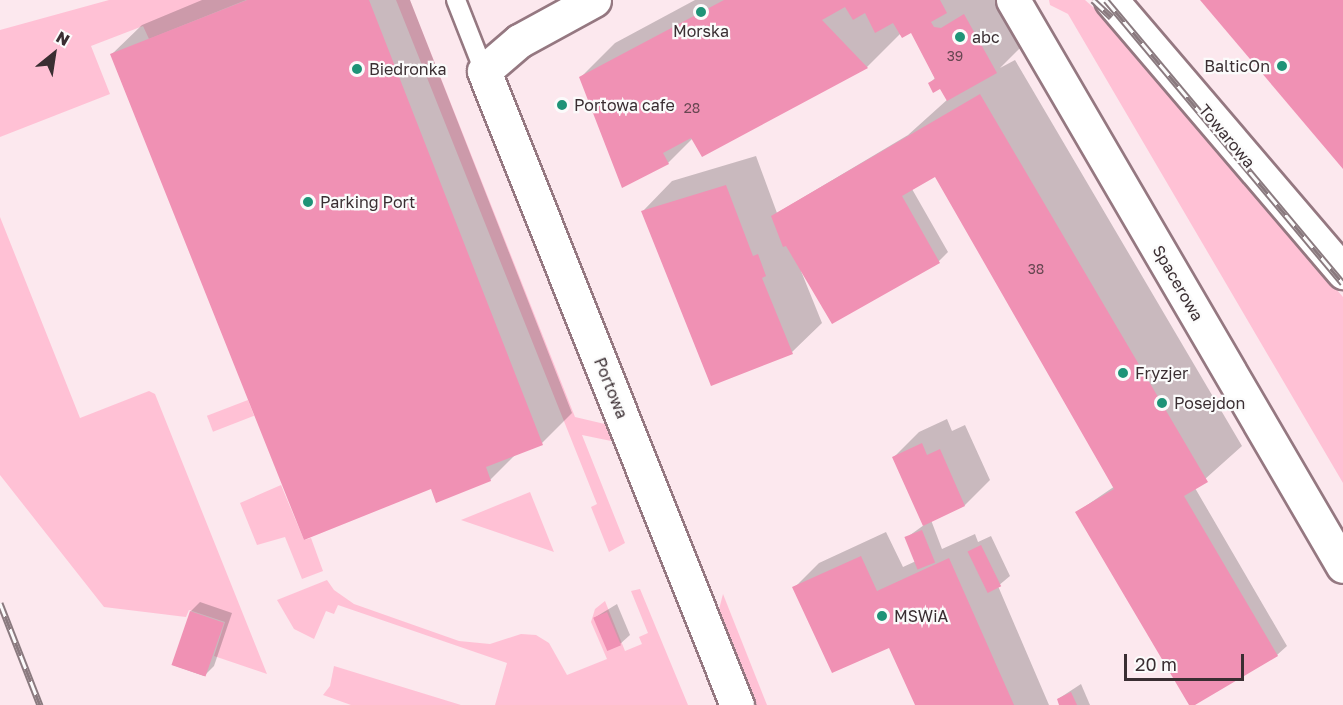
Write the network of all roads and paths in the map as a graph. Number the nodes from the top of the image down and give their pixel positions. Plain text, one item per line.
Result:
1 (456, 0) edge
2 (594, 0) edge
3 (1013, 0) edge
4 (1111, 0) edge
5 (484, 70) junction
6 (1343, 272) edge
7 (1343, 566) edge
8 (737, 705) edge

1 - 5 lane, Portowa
2 - 5 street
3 - 7 street, Spacerowa
4 - 6 street, Towarowa
5 - 8 street, Portowa

